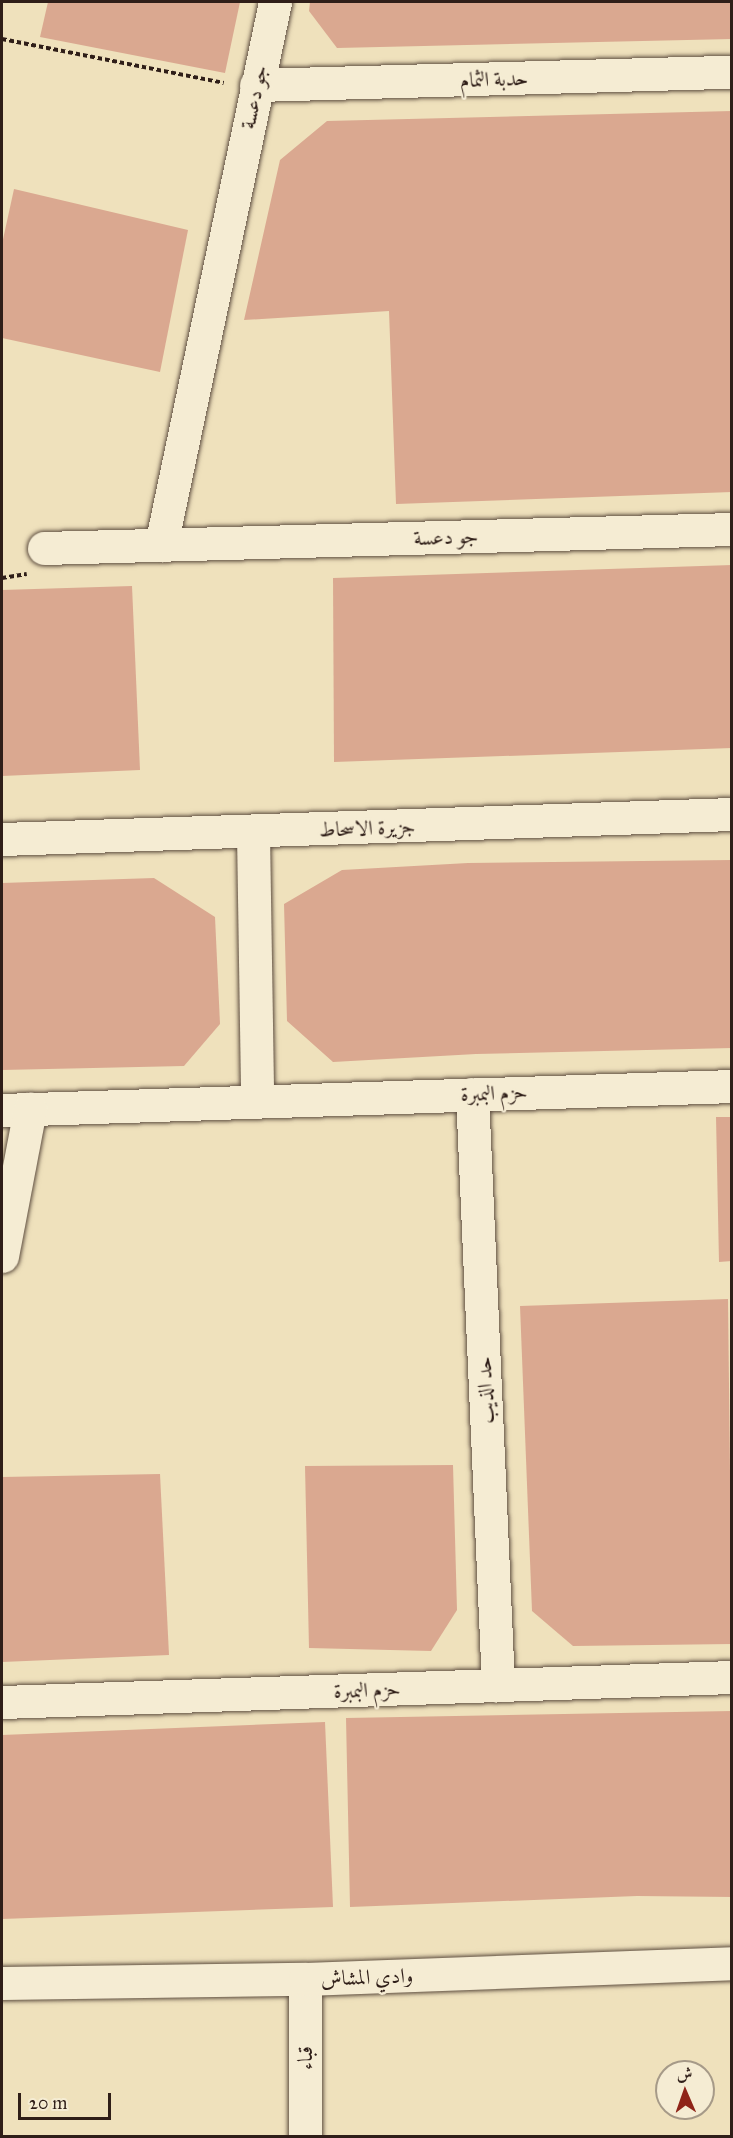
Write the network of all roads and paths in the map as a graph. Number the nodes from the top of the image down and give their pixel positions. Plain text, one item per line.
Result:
1 (275, 2) edge
2 (2, 39) edge
3 (732, 72) edge
4 (256, 85) junction
5 (732, 529) edge
6 (161, 545) junction
7 (44, 548) dead end
8 (732, 814) edge
9 (253, 833) junction
10 (2, 838) edge
11 (732, 1086) edge
12 (472, 1094) junction
13 (257, 1101) junction
14 (16, 1110) edge
15 (2, 1256) edge
16 (732, 1677) edge
17 (498, 1685) junction
18 (2, 1702) edge
19 (732, 1963) edge
20 (305, 1979) junction
21 (2, 1983) edge
22 (306, 2136) edge

1 - 4 street, جو دعسة
2 - 4 path
3 - 4 street, حدبة الثمام
4 - 6 street, جو دعسة
5 - 6 street, جو دعسة
6 - 7 street, جو دعسة
8 - 9 street, جزيرة الاسحاط
9 - 10 street, جزيرة الاسحاط
9 - 13 street
11 - 12 street, حزم البمبرة
12 - 13 street, حزم البمبرة
12 - 17 street, حد الذيب
13 - 14 street, حزم البمبرة
14 - 15 street, حزم البمبرة
16 - 17 street, حزم البمبرة
17 - 18 street, حزم البمبرة
19 - 20 street, وادي المشاش
20 - 21 street, وادي المشاش
20 - 22 street, قباء

